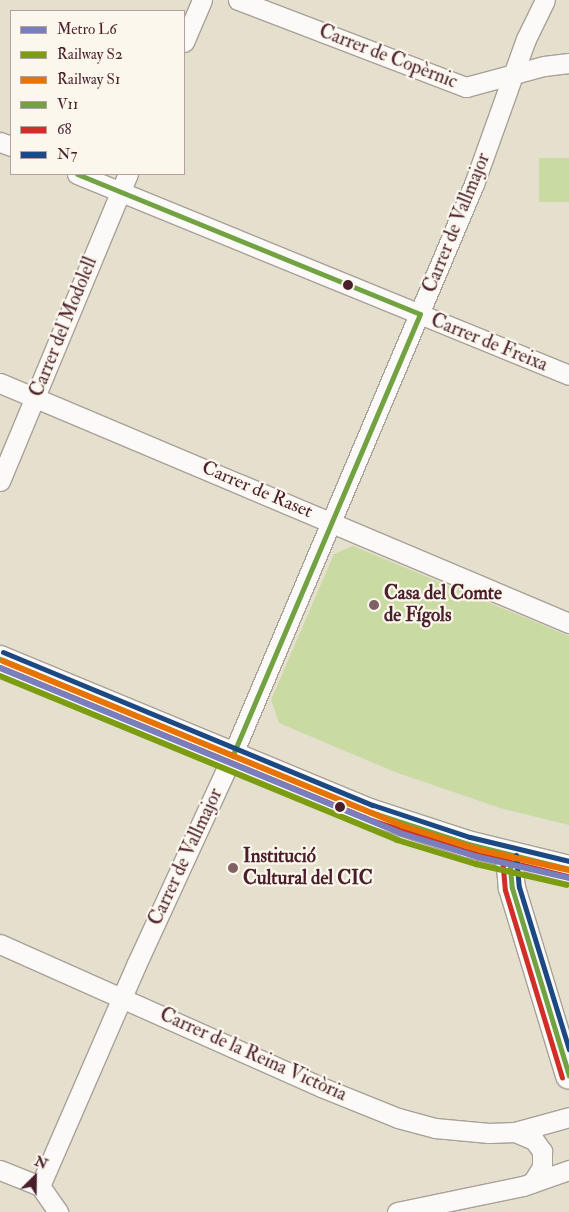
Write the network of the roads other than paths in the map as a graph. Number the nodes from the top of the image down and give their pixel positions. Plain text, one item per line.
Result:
1 (202, 0) edge
2 (238, 0) edge
3 (545, 0) edge
4 (185, 40) edge
5 (569, 63) edge
6 (513, 75) junction
7 (79, 175) edge
8 (128, 175) edge
9 (120, 192) junction
10 (420, 314) junction
11 (569, 375) edge
12 (0, 383) edge
13 (35, 397) junction
14 (0, 481) edge
15 (332, 521) junction
16 (569, 622) edge
17 (0, 659) edge
18 (232, 756) junction
19 (509, 856) junction
20 (569, 869) edge
21 (0, 944) edge
22 (122, 997) junction
23 (569, 1076) edge
24 (569, 1117) edge
25 (515, 1132) junction
26 (0, 1170) edge
27 (569, 1170) edge
28 (532, 1183) junction
29 (40, 1186) junction
30 (58, 1212) edge
31 (397, 1212) edge

1 - 4 street
2 - 6 street, Carrer de Copèrnic
3 - 6 street, Carrer de Vallmajor
5 - 6 street, Carrer de Copèrnic
6 - 10 street, Carrer de Vallmajor
7 - 9 street, Carrer de Freixa
8 - 9 street, Carrer del Modolell
9 - 10 street, Carrer de Freixa
9 - 13 street, Carrer del Modolell
10 - 11 street, Carrer de Freixa
10 - 15 street, Carrer de Vallmajor
12 - 13 street, Carrer de Raset
13 - 14 street, Carrer del Modolell
13 - 15 street, Carrer de Raset
15 - 16 street, Carrer de Raset
15 - 18 street, Carrer de Vallmajor
17 - 18 main road
18 - 19 main road
18 - 22 street, Carrer de Vallmajor
19 - 20 main road
19 - 23 main road
21 - 22 street, Carrer de la Reina Victòria
22 - 25 street, Carrer de la Reina Victòria
22 - 29 street, Carrer de Vallmajor
24 - 25 street, Carrer de la Reina Victòria
25 - 28 street, Carrer de la Reina Victòria
26 - 29 street
27 - 28 street
28 - 31 street
29 - 30 street

